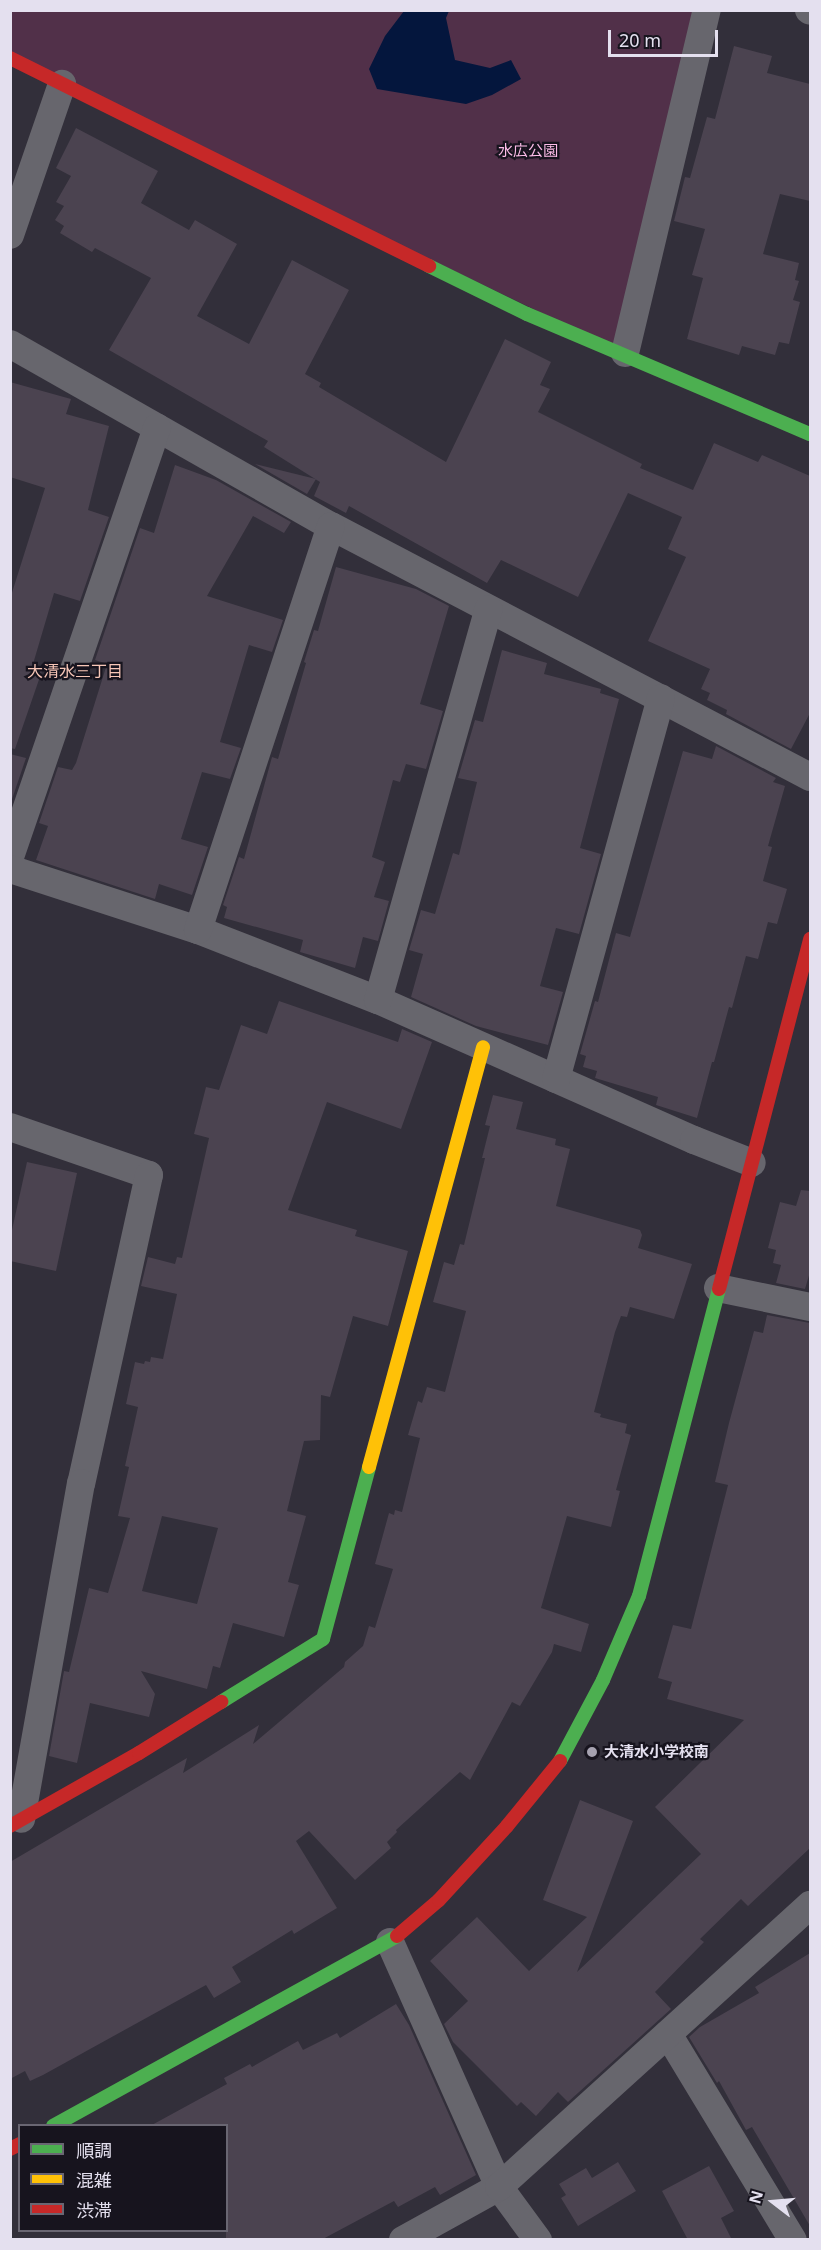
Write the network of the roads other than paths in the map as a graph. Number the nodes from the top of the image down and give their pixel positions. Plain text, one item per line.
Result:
1 (707, 10) edge
2 (10, 58) edge
3 (62, 84) junction
4 (10, 235) edge
5 (10, 344) edge
6 (625, 353) junction
7 (157, 427) junction
8 (810, 434) edge
9 (331, 526) junction
10 (489, 609) junction
11 (661, 698) junction
12 (810, 777) edge
13 (10, 857) edge
14 (10, 869) edge
15 (198, 930) junction
16 (810, 939) edge
17 (378, 1000) junction
18 (483, 1047) junction
19 (556, 1079) junction
20 (10, 1126) edge
21 (753, 1162) junction
22 (718, 1288) junction
23 (810, 1307) edge
24 (16, 1823) edge
25 (807, 1917) edge
26 (390, 1942) junction
27 (668, 2034) junction
28 (57, 2124) edge
29 (500, 2187) junction
30 (403, 2240) edge
31 (537, 2240) edge
32 (793, 2240) edge

1 - 6 street
2 - 3 street
3 - 4 street
3 - 6 street
5 - 7 street
6 - 8 street
7 - 9 street
7 - 13 street
9 - 10 street
9 - 15 street
10 - 11 street
10 - 17 street
11 - 12 street
11 - 19 street
14 - 15 street
15 - 17 street
16 - 21 street
17 - 18 street
18 - 19 street
18 - 24 street
19 - 21 street
20 - 24 street
21 - 22 street
22 - 23 street
22 - 26 street
25 - 27 street
26 - 28 street
26 - 29 street
27 - 29 street
27 - 32 street
29 - 30 street
29 - 31 street

